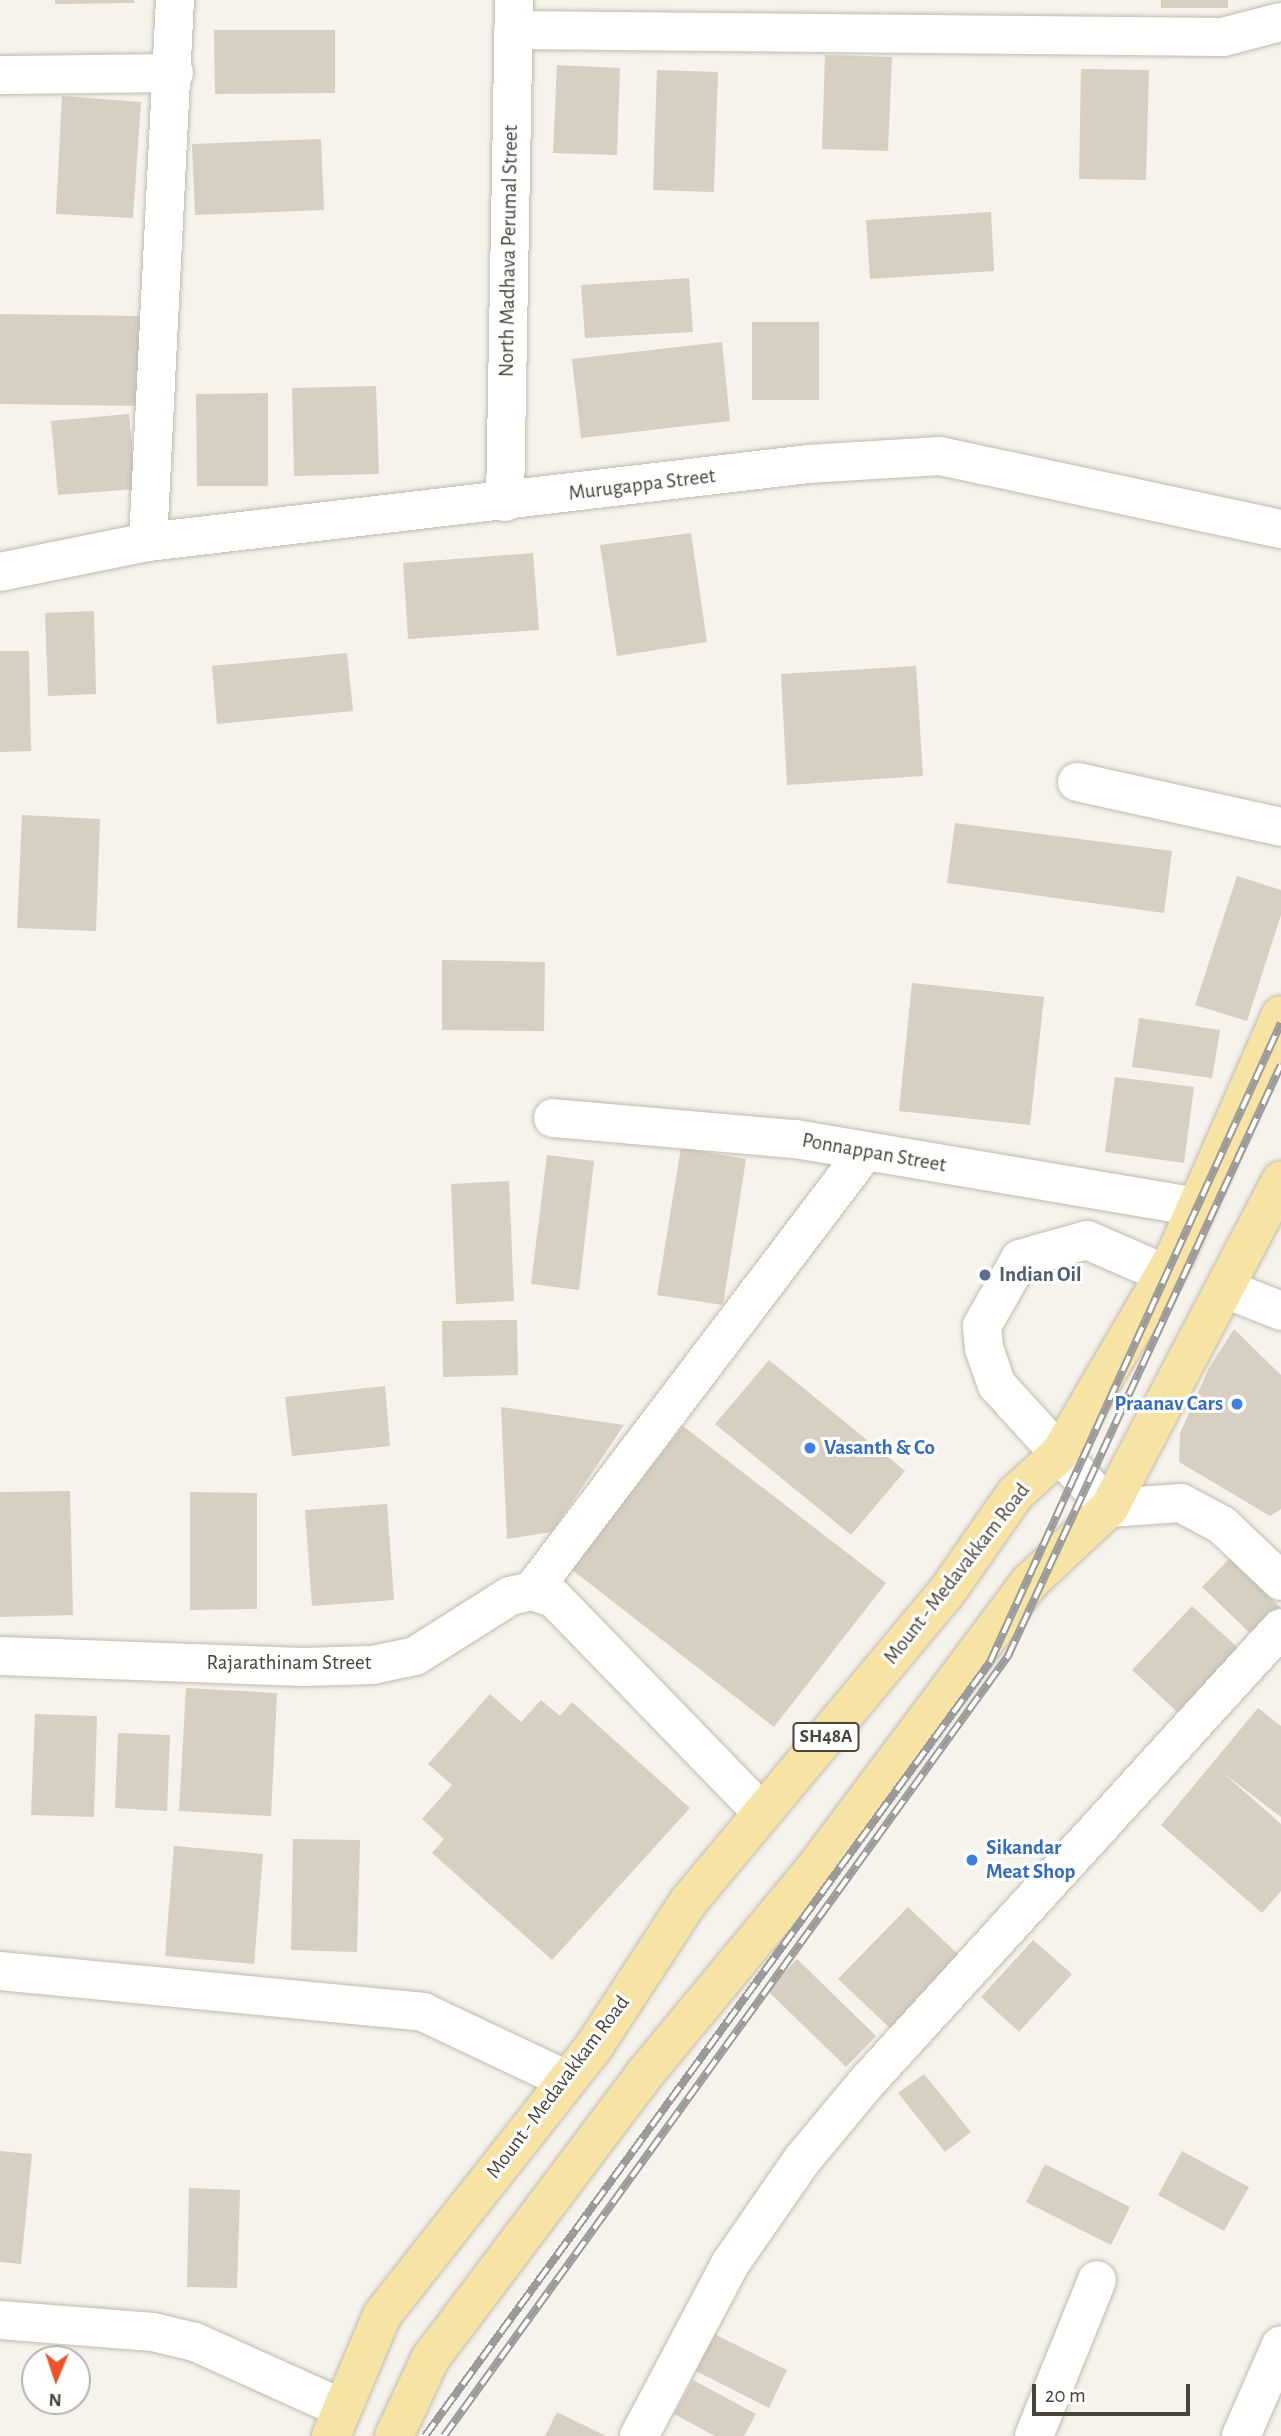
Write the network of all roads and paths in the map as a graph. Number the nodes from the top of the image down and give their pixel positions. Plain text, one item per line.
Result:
1 (175, 0) edge
2 (513, 15) edge
3 (1281, 22) edge
4 (174, 73) junction
5 (0, 75) edge
6 (505, 502) junction
7 (1281, 529) edge
8 (148, 542) junction
9 (0, 572) edge
10 (1077, 782) dead end
11 (1281, 827) edge
12 (1281, 1015) edge
13 (553, 1118) dead end
14 (864, 1153) junction
15 (1281, 1180) edge
16 (1193, 1206) junction
17 (1165, 1274) junction
18 (1226, 1289) junction
19 (1281, 1311) edge
20 (1060, 1453) junction
21 (1109, 1508) junction
22 (1281, 1581) edge
23 (532, 1591) junction
24 (1281, 1628) edge
25 (0, 1656) edge
26 (762, 1813) junction
27 (0, 1971) edge
28 (567, 2080) junction
29 (1097, 2280) dead end
30 (0, 2320) edge
31 (1281, 2345) edge
32 (336, 2422) edge
33 (394, 2436) edge
34 (639, 2436) edge
35 (1034, 2436) edge
36 (1241, 2436) edge

1 - 4 street
2 - 3 street
2 - 6 street, North Madhava Perumal Street
4 - 5 street
4 - 8 street
6 - 7 street, Murugappa Street
6 - 8 street, Murugappa Street
8 - 9 street, Murugappa Street
10 - 11 street
12 - 16 main road, Mount - Medavakkam Road / SH48A
13 - 14 street, Ponnappan Street
14 - 16 street, Ponnappan Street
14 - 23 street
15 - 18 main road
16 - 17 main road, Mount - Medavakkam Road / SH48A
17 - 20 main road, Mount - Medavakkam Road / SH48A
17 - 20 street
18 - 19 street
18 - 21 main road
20 - 21 street
20 - 26 main road, Mount - Medavakkam Road / SH48A
21 - 22 street
21 - 33 main road
23 - 25 street, Rajarathinam Street
23 - 26 street
24 - 34 street
26 - 28 main road, Mount - Medavakkam Road / SH48A
27 - 28 street
28 - 32 main road, Mount - Medavakkam Road / SH48A
29 - 35 street
30 - 32 street
31 - 36 street

